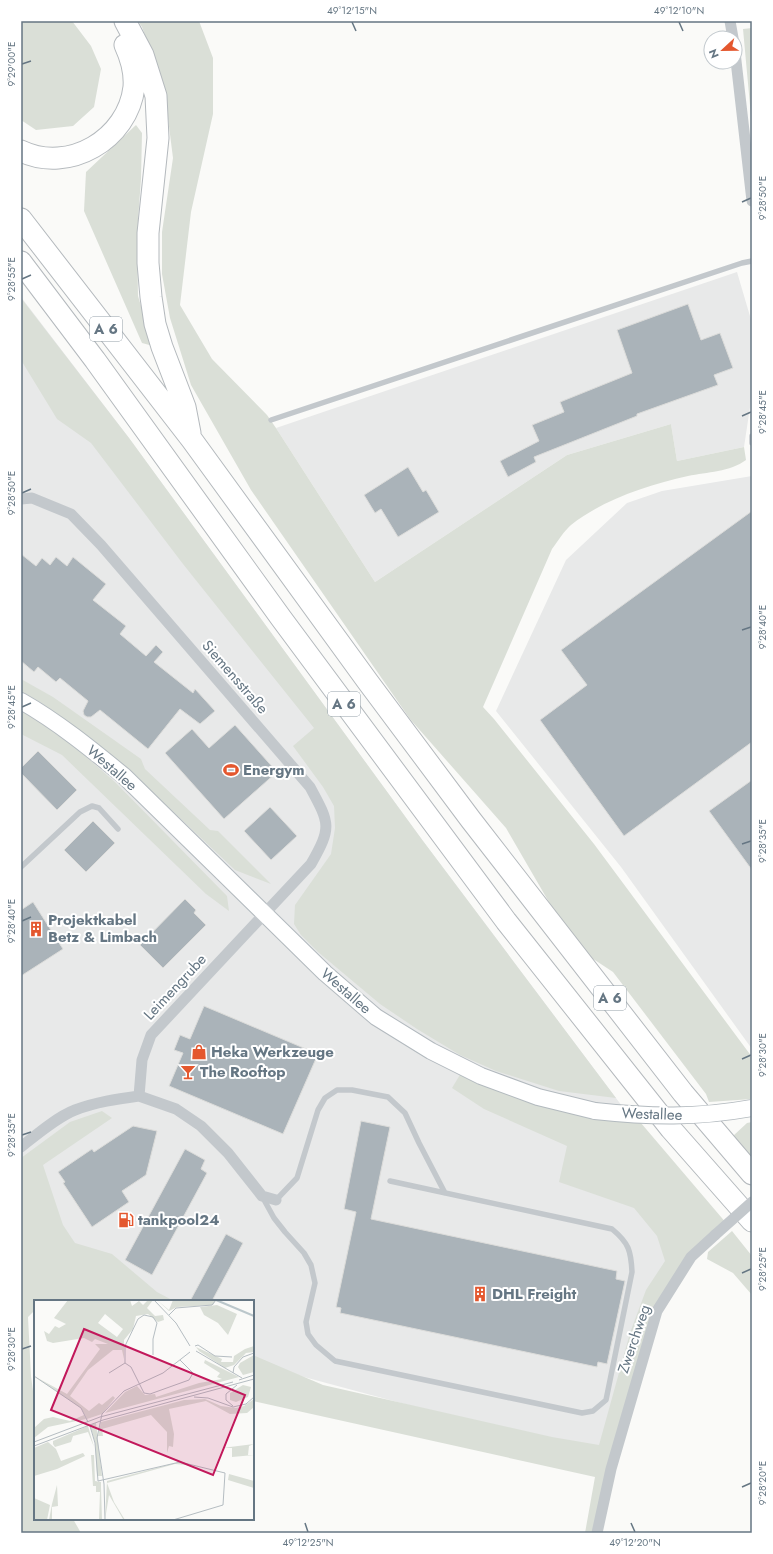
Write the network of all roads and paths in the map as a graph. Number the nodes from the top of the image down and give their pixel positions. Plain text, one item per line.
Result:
1 (114, 21) edge
2 (125, 21) edge
3 (737, 70) edge
4 (21, 151) edge
5 (752, 201) edge
6 (21, 219) edge
7 (752, 261) edge
8 (21, 262) edge
9 (271, 420) dead end
10 (752, 436) edge
11 (192, 440) junction
12 (752, 443) edge
13 (21, 499) edge
14 (21, 701) edge
15 (118, 829) dead end
16 (21, 867) edge
17 (265, 914) junction
18 (139, 1096) junction
19 (752, 1108) edge
20 (21, 1147) edge
21 (752, 1174) edge
22 (390, 1181) dead end
23 (446, 1193) junction
24 (262, 1196) junction
25 (276, 1200) joint
26 (752, 1202) edge
27 (752, 1221) edge
28 (597, 1533) edge

1 - 4 highway
2 - 11 highway
3 - 5 street
6 - 11 highway, A 6
7 - 9 lane
8 - 27 highway, A 6
10 - 12 lane
11 - 21 highway, A 6
13 - 17 street, Siemensstraße
14 - 17 main road, Westallee
15 - 16 lane
17 - 18 street, Leimengrube
17 - 19 main road, Westallee, bridge
18 - 20 street
18 - 24 street
22 - 23 lane
23 - 24 lane
23 - 25 lane
24 - 25 street
26 - 28 street, Zwerchweg, bridge

